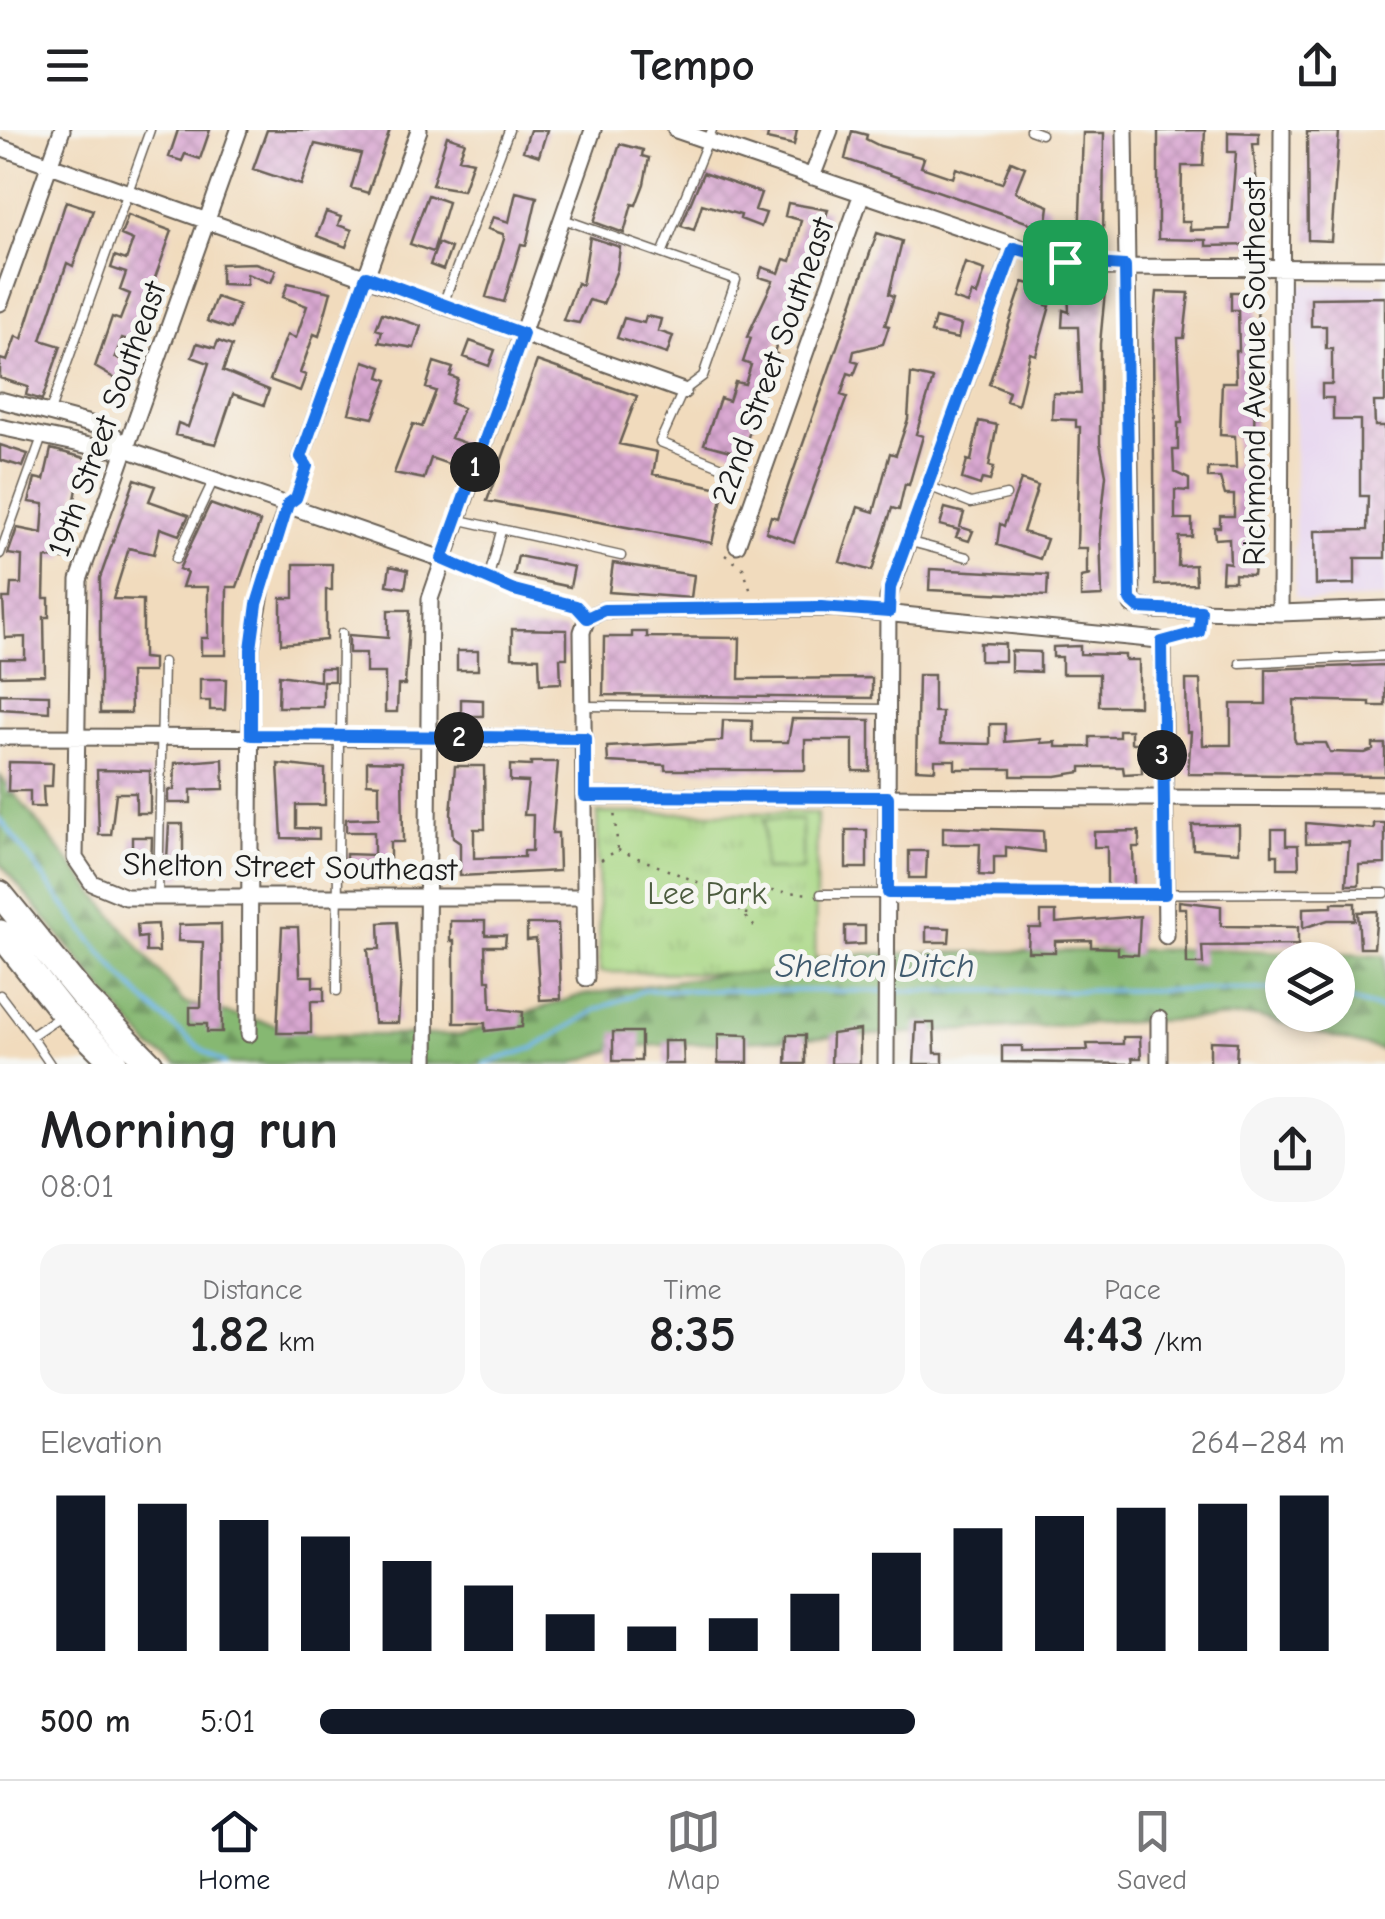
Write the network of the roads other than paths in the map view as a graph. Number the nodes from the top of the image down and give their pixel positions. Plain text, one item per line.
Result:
1 (62, 130) edge
2 (150, 130) edge
3 (239, 130) edge
4 (419, 130) edge
5 (509, 130) edge
6 (593, 130) edge
7 (676, 130) edge
8 (830, 130) edge
9 (1030, 130) edge
10 (1125, 130) edge
11 (1282, 130) edge
12 (1040, 134) dead end
13 (710, 136) edge
14 (0, 148) edge
15 (50, 165) junction
16 (812, 178) junction
17 (127, 192) junction
18 (861, 196) junction
19 (563, 220) junction
20 (206, 221) junction
21 (1014, 248) junction
22 (662, 254) junction
23 (1125, 266) junction
24 (1282, 268) junction
25 (1385, 268) edge
26 (366, 276) junction
27 (0, 303) edge
28 (443, 304) junction
29 (523, 334) junction
30 (683, 391) junction
31 (0, 400) edge
32 (49, 414) junction
33 (0, 427) edge
34 (42, 437) junction
35 (126, 449) junction
36 (301, 457) road end
37 (740, 474) dead end
38 (214, 479) junction
39 (928, 486) junction
40 (1006, 494) dead end
41 (288, 504) junction
42 (456, 520) junction
43 (501, 531) junction
44 (907, 541) junction
45 (736, 545) road end
46 (0, 554) edge
47 (621, 556) dead end
48 (967, 556) dead end
49 (176, 559) dead end
50 (442, 559) junction
51 (488, 580) junction
52 (1385, 609) edge
53 (889, 612) junction
54 (1280, 613) junction
55 (587, 618) junction
56 (342, 633) dead end
57 (1385, 656) edge
58 (163, 662) dead end
59 (1240, 663) dead end
60 (584, 706) junction
61 (890, 709) junction
62 (73, 735) junction
63 (161, 735) junction
64 (251, 735) junction
65 (340, 736) junction
66 (0, 737) edge
67 (427, 737) junction
68 (585, 738) junction
69 (585, 796) junction
70 (888, 797) junction
71 (1162, 799) junction
72 (1385, 799) edge
73 (888, 893) junction
74 (1385, 893) edge
75 (0, 894) edge
76 (821, 894) road end
77 (1165, 894) junction
78 (250, 895) junction
79 (338, 895) junction
80 (426, 896) junction
81 (158, 897) junction
82 (584, 897) junction
83 (0, 933) edge
84 (1166, 936) dead end
85 (586, 978) dead end
86 (337, 991) dead end
87 (0, 995) edge
88 (64, 1013) junction
89 (1159, 1019) dead end
90 (249, 1034) dead end
91 (31, 1036) junction
92 (426, 1056) edge
93 (50, 1064) edge
94 (115, 1064) edge
95 (150, 1064) edge
96 (886, 1064) edge
97 (1159, 1064) edge

1 - 15 street
2 - 17 lane
3 - 20 street, 19th Street Southeast
4 - 26 street
5 - 28 lane
6 - 19 street
7 - 13 street
8 - 16 street, 22nd Street Southeast
9 - 12 lane
10 - 23 street
11 - 24 street, Richmond Avenue Southeast
13 - 16 street
13 - 22 lane
14 - 15 street
15 - 17 street
15 - 27 street
16 - 18 street
17 - 20 street
17 - 32 lane
18 - 21 street
18 - 45 street, 22nd Street Southeast
19 - 22 lane
19 - 29 street
20 - 26 street
20 - 35 street, 19th Street Southeast
21 - 23 street
21 - 39 street
22 - 30 lane
23 - 24 street
23 - 54 street
24 - 25 street
24 - 54 street, Richmond Avenue Southeast
26 - 28 street
26 - 36 street
28 - 29 street
29 - 30 street
29 - 42 street
30 - 37 lane
31 - 32 street
32 - 35 street
33 - 34 street
34 - 35 street
34 - 46 lane
35 - 38 street
35 - 62 street, 19th Street Southeast
38 - 41 street
38 - 49 lane
39 - 40 lane
39 - 44 street
41 - 50 street
41 - 64 street
42 - 43 lane
42 - 50 street
43 - 47 lane
43 - 51 lane
44 - 48 lane
44 - 53 street
50 - 51 lane
50 - 67 street
51 - 55 lane
52 - 54 street
53 - 55 street
53 - 61 street
53 - 71 street
55 - 60 street
56 - 65 lane
57 - 59 lane
58 - 63 lane
60 - 61 lane
60 - 68 street
61 - 70 street
62 - 63 street
62 - 66 street
62 - 81 street, Shelton Street Southeast
63 - 64 street
63 - 81 lane
64 - 65 street
64 - 78 street
65 - 67 street
65 - 79 lane
67 - 68 street
67 - 80 street
68 - 69 street
69 - 70 street
69 - 82 street
70 - 71 street
70 - 73 street
71 - 72 street
71 - 77 street
73 - 76 lane
73 - 77 lane
73 - 96 street
74 - 77 lane
75 - 95 highway
77 - 84 street
78 - 79 street, Shelton Street Southeast
78 - 81 street, Shelton Street Southeast
78 - 90 street
79 - 80 street, Shelton Street Southeast
79 - 86 lane
80 - 82 street, Shelton Street Southeast
80 - 92 street
82 - 85 street
83 - 88 highway
87 - 91 lane
88 - 91 lane
88 - 94 highway
89 - 97 street
91 - 93 lane

